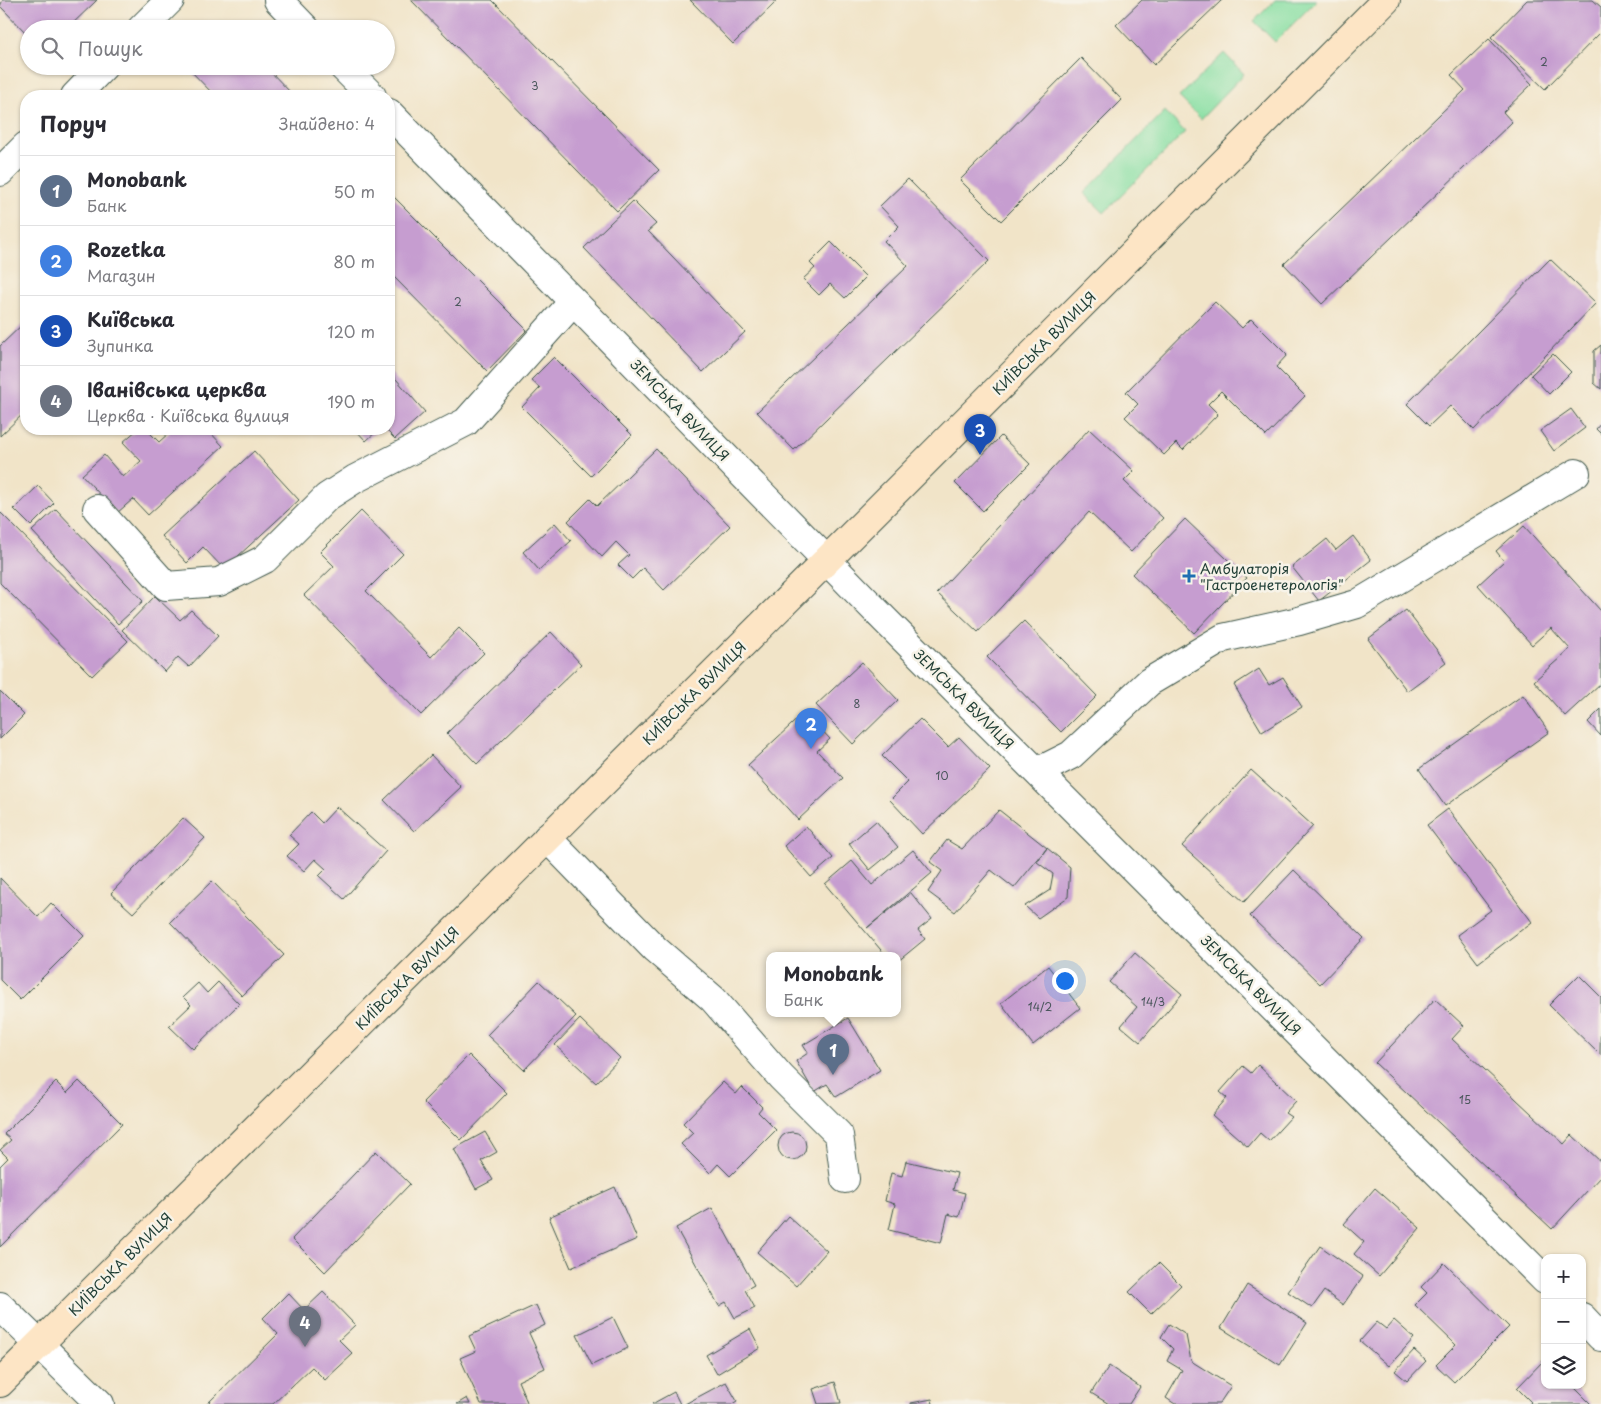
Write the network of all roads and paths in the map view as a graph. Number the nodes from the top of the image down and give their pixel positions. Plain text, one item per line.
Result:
1 (170, 0) edge
2 (278, 0) edge
3 (1386, 0) edge
4 (150, 20) edge
5 (297, 20) edge
6 (95, 75) edge
7 (351, 75) edge
8 (81, 90) edge
9 (366, 90) edge
10 (395, 119) edge
11 (20, 152) edge
12 (0, 172) edge
13 (573, 302) junction
14 (1576, 473) dead end
15 (97, 509) dead end
16 (827, 560) junction
17 (1037, 772) junction
18 (547, 838) junction
19 (845, 1179) dead end
20 (1541, 1276) edge
21 (0, 1306) edge
22 (1586, 1322) edge
23 (1601, 1337) edge
24 (40, 1344) junction
25 (0, 1383) edge
26 (100, 1404) edge

1 - 4 street
2 - 5 street
3 - 16 main road, КИЇВСЬКА ВУЛИЦЯ
6 - 8 street
7 - 9 street
10 - 13 street, ЗЕМСЬКА ВУЛИЦЯ
11 - 12 street
13 - 15 street
13 - 16 street, ЗЕМСЬКА ВУЛИЦЯ
14 - 17 street
16 - 17 street, ЗЕМСЬКА ВУЛИЦЯ
16 - 18 main road, КИЇВСЬКА ВУЛИЦЯ
17 - 20 street, ЗЕМСЬКА ВУЛИЦЯ
18 - 19 street
18 - 24 main road, КИЇВСЬКА ВУЛИЦЯ
21 - 24 street
22 - 23 street
24 - 25 main road, КИЇВСЬКА ВУЛИЦЯ
24 - 26 street

